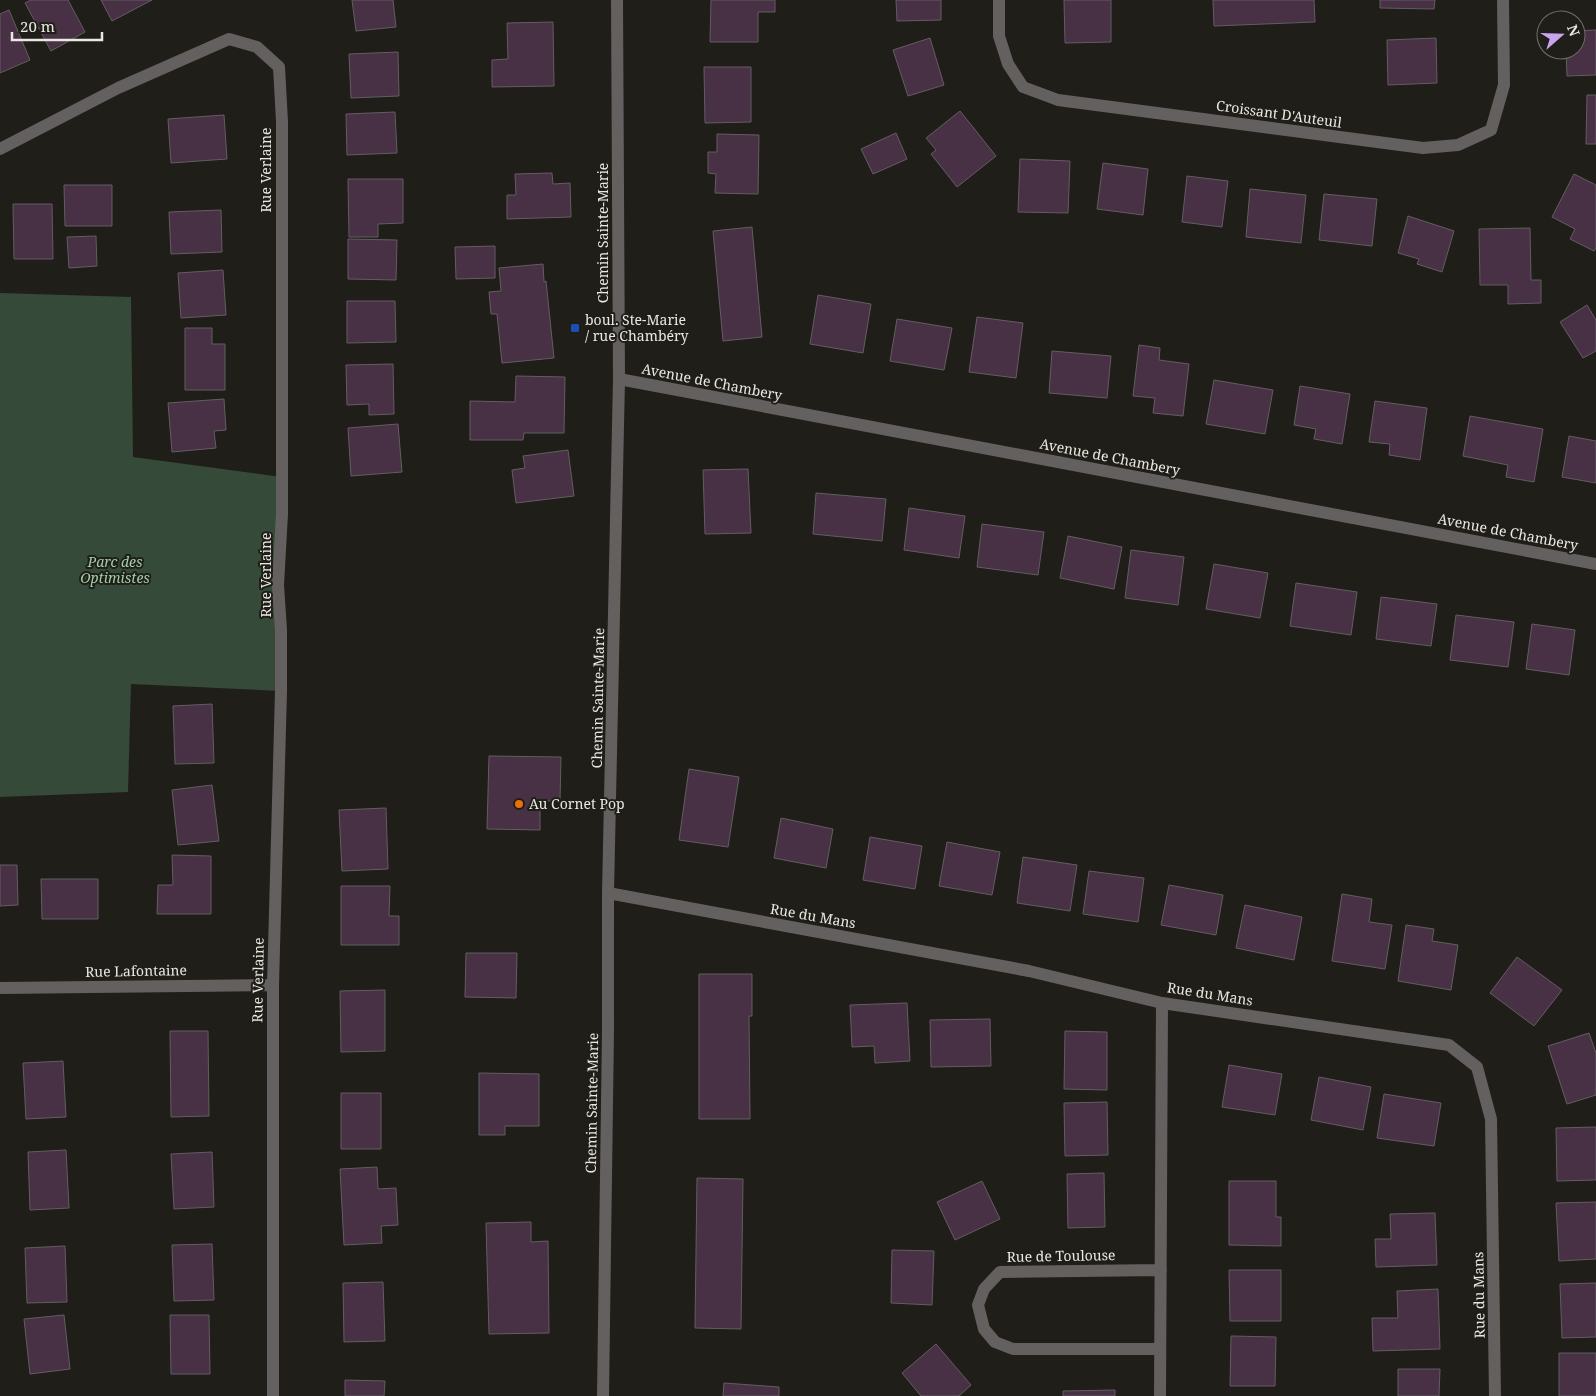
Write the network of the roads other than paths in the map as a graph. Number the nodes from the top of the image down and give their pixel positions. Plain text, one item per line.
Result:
1 (617, 0) edge
2 (999, 0) edge
3 (1503, 0) edge
4 (0, 149) edge
5 (619, 380) junction
6 (1596, 564) edge
7 (608, 893) junction
8 (272, 985) junction
9 (0, 988) edge
10 (1162, 1003) junction
11 (1161, 1270) junction
12 (1160, 1349) junction
13 (274, 1396) edge
14 (602, 1396) edge
15 (1160, 1396) edge
16 (1495, 1396) edge

1 - 5 street, Chemin Sainte-Marie
2 - 3 street, Croissant D'Auteuil
4 - 8 street, Rue Verlaine
5 - 6 street, Avenue de Chambery
5 - 7 street, Chemin Sainte-Marie
7 - 10 street, Rue du Mans
7 - 14 street, Chemin Sainte-Marie
8 - 9 street, Rue Lafontaine
8 - 13 street, Rue Verlaine
10 - 11 street
10 - 16 street, Rue du Mans
11 - 12 street
11 - 12 street, Rue de Toulouse
12 - 15 street

